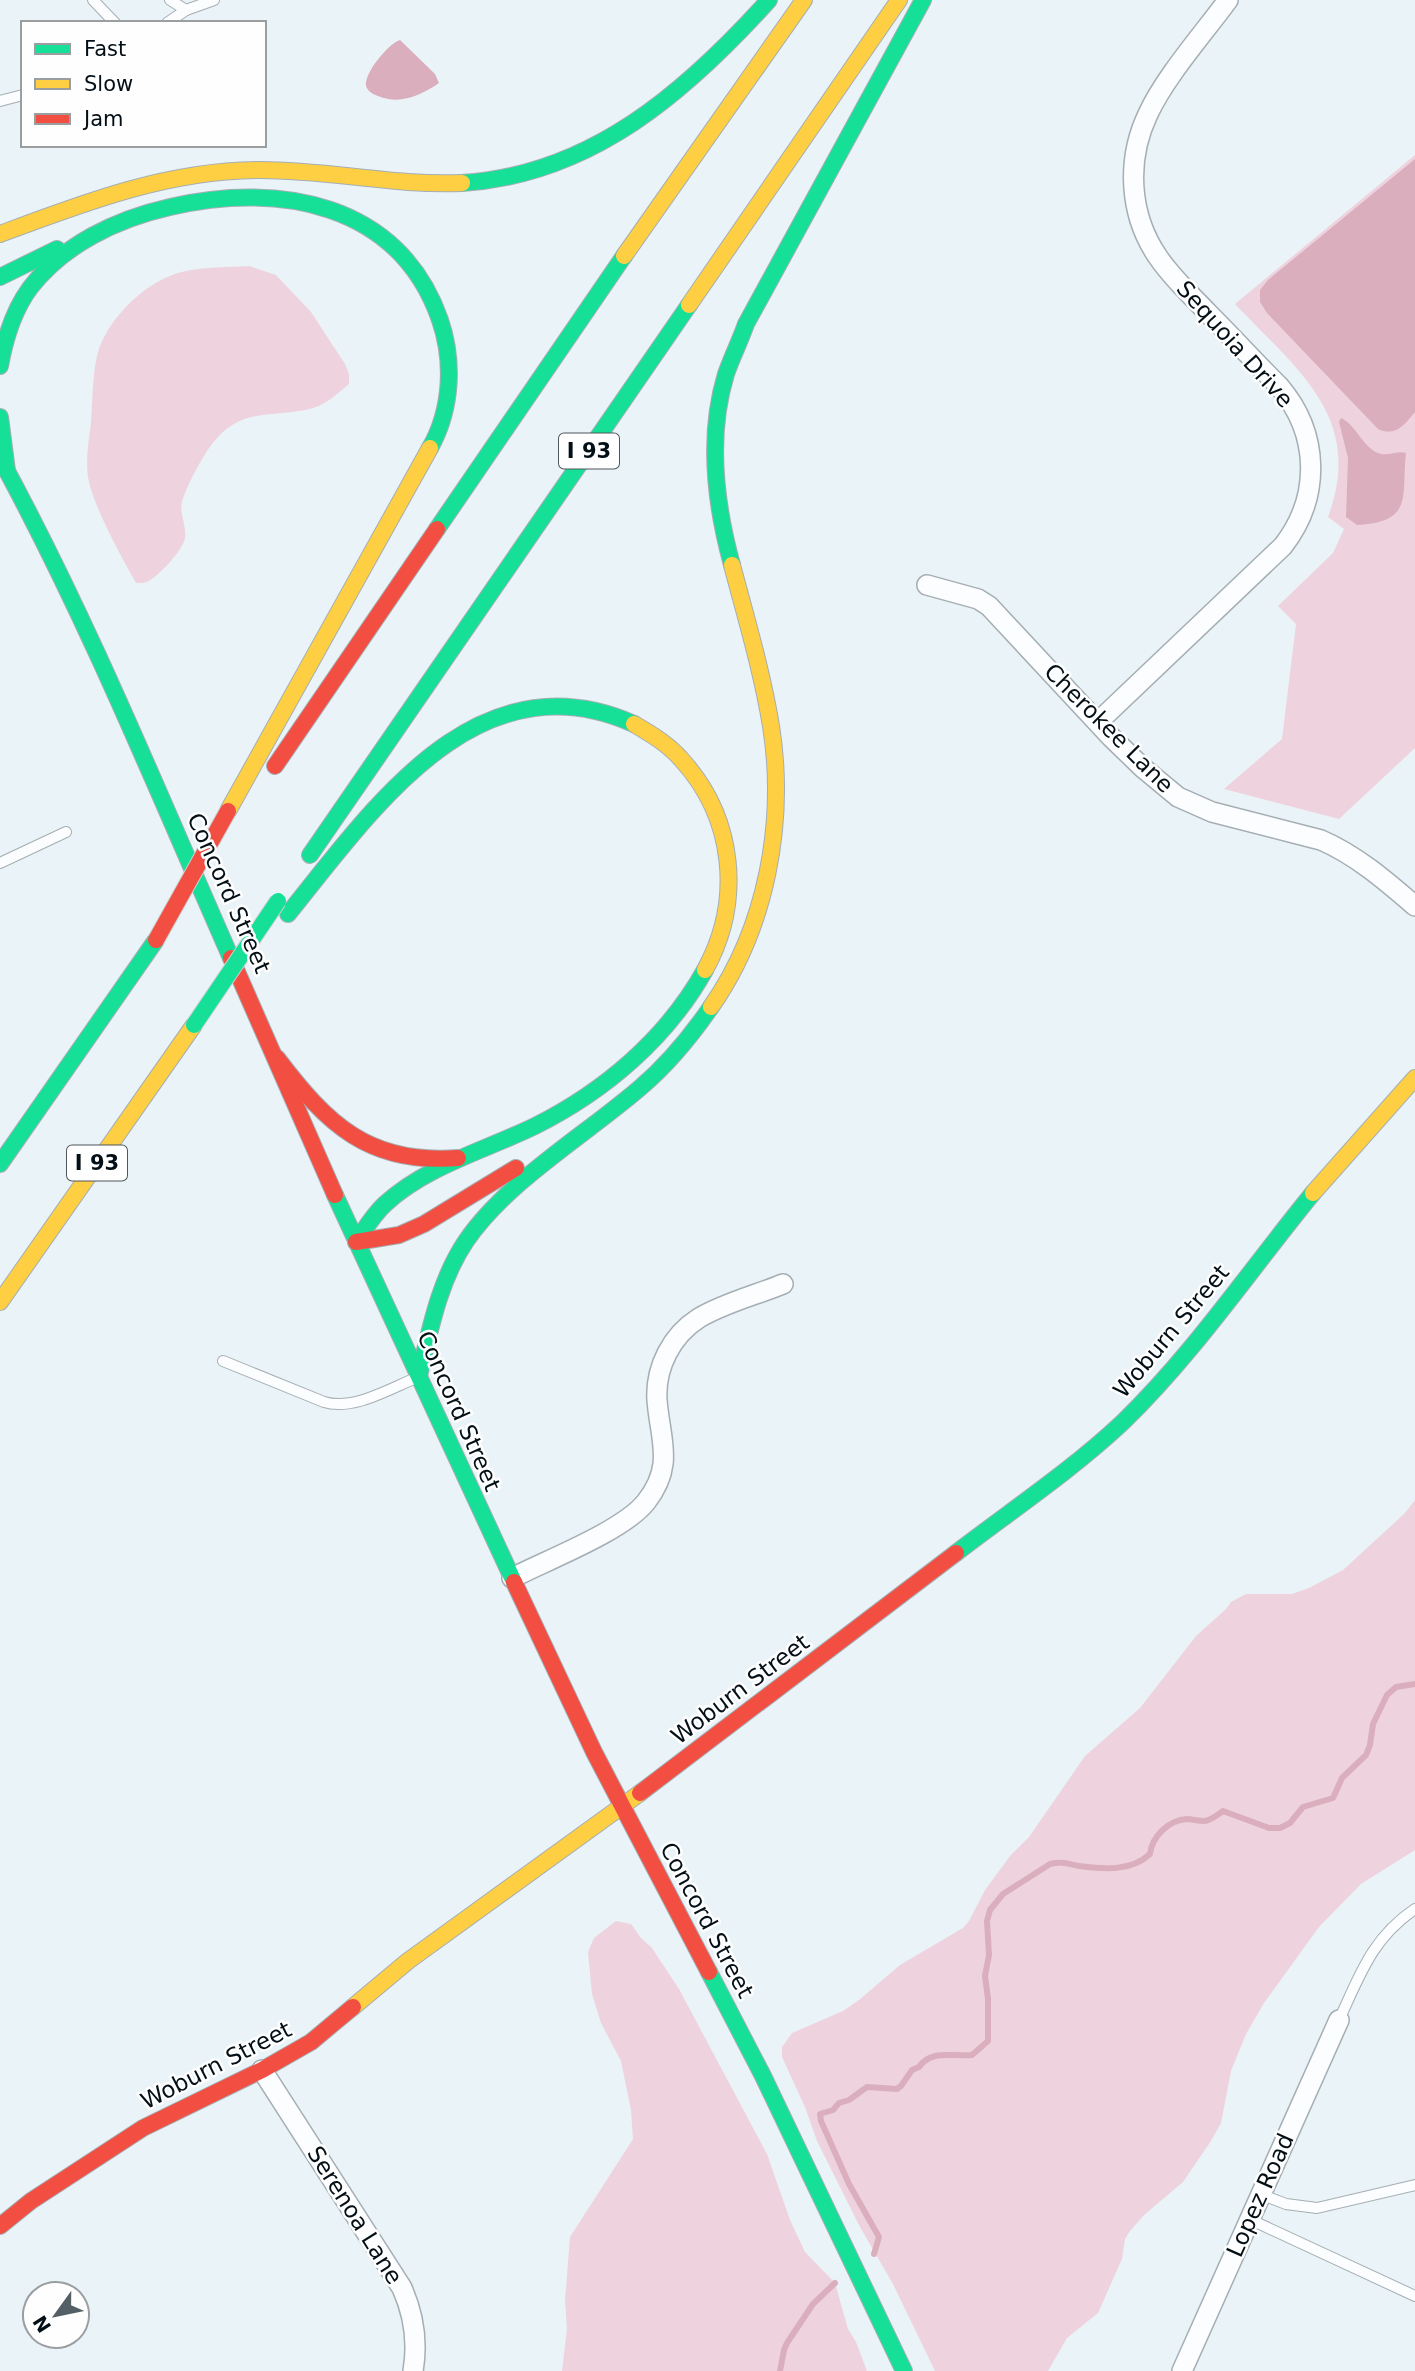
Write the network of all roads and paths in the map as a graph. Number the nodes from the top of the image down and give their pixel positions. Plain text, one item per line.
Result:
1 (93, 0) edge
2 (170, 0) edge
3 (214, 0) edge
4 (769, 0) edge
5 (804, 0) edge
6 (899, 0) edge
7 (923, 0) edge
8 (1228, 0) edge
9 (186, 10) junction
10 (113, 21) edge
11 (170, 21) edge
12 (21, 96) edge
13 (0, 101) edge
14 (78, 204) junction
15 (0, 221) edge
16 (96, 233) junction
17 (0, 234) edge
18 (0, 277) edge
19 (0, 366) edge
20 (0, 416) edge
21 (4, 464) edge
22 (927, 585) dead end
23 (1098, 722) junction
24 (231, 818) junction
25 (66, 832) dead end
26 (0, 863) edge
27 (302, 867) dead end
28 (1415, 906) edge
29 (277, 1058) junction
30 (1415, 1078) edge
31 (594, 1124) junction
32 (462, 1157) junction
33 (0, 1164) edge
34 (356, 1242) junction
35 (783, 1284) dead end
36 (0, 1302) edge
37 (223, 1361) dead end
38 (419, 1377) junction
39 (512, 1578) junction
40 (622, 1807) junction
41 (1415, 1909) edge
42 (1339, 2020) joint
43 (262, 2070) junction
44 (1415, 2185) edge
45 (1261, 2194) junction
46 (1249, 2220) junction
47 (0, 2226) edge
48 (1415, 2296) edge
49 (413, 2371) edge
50 (904, 2371) edge
51 (1182, 2371) edge

1 - 10 lane
2 - 9 lane
3 - 9 lane
4 - 14 main road
5 - 24 main road
6 - 27 main road, I 93
7 - 31 main road
8 - 23 street, Sequoia Drive
9 - 11 lane
12 - 13 lane
14 - 15 main road
14 - 17 main road
16 - 18 main road
16 - 19 main road
16 - 24 main road
20 - 21 main road
21 - 29 main road, Concord Street
22 - 23 street, Cherokee Lane
23 - 28 street, Cherokee Lane
24 - 33 main road, bridge
25 - 26 lane
29 - 32 main road
29 - 34 main road, Concord Street
30 - 40 main road, Woburn Street
31 - 34 main road
31 - 38 main road
32 - 34 main road
32 - 36 main road, I 93, bridge
34 - 38 main road, Concord Street
35 - 39 street
37 - 38 lane
38 - 39 main road, Concord Street
39 - 40 main road, Concord Street
40 - 43 main road, Woburn Street
40 - 50 main road, Concord Street
41 - 42 lane
42 - 45 street, Lopez Road
43 - 47 main road, Woburn Street
43 - 49 street, Serenoa Lane
44 - 45 lane
45 - 46 street, Lopez Road
46 - 48 lane
46 - 51 street, Lopez Road

